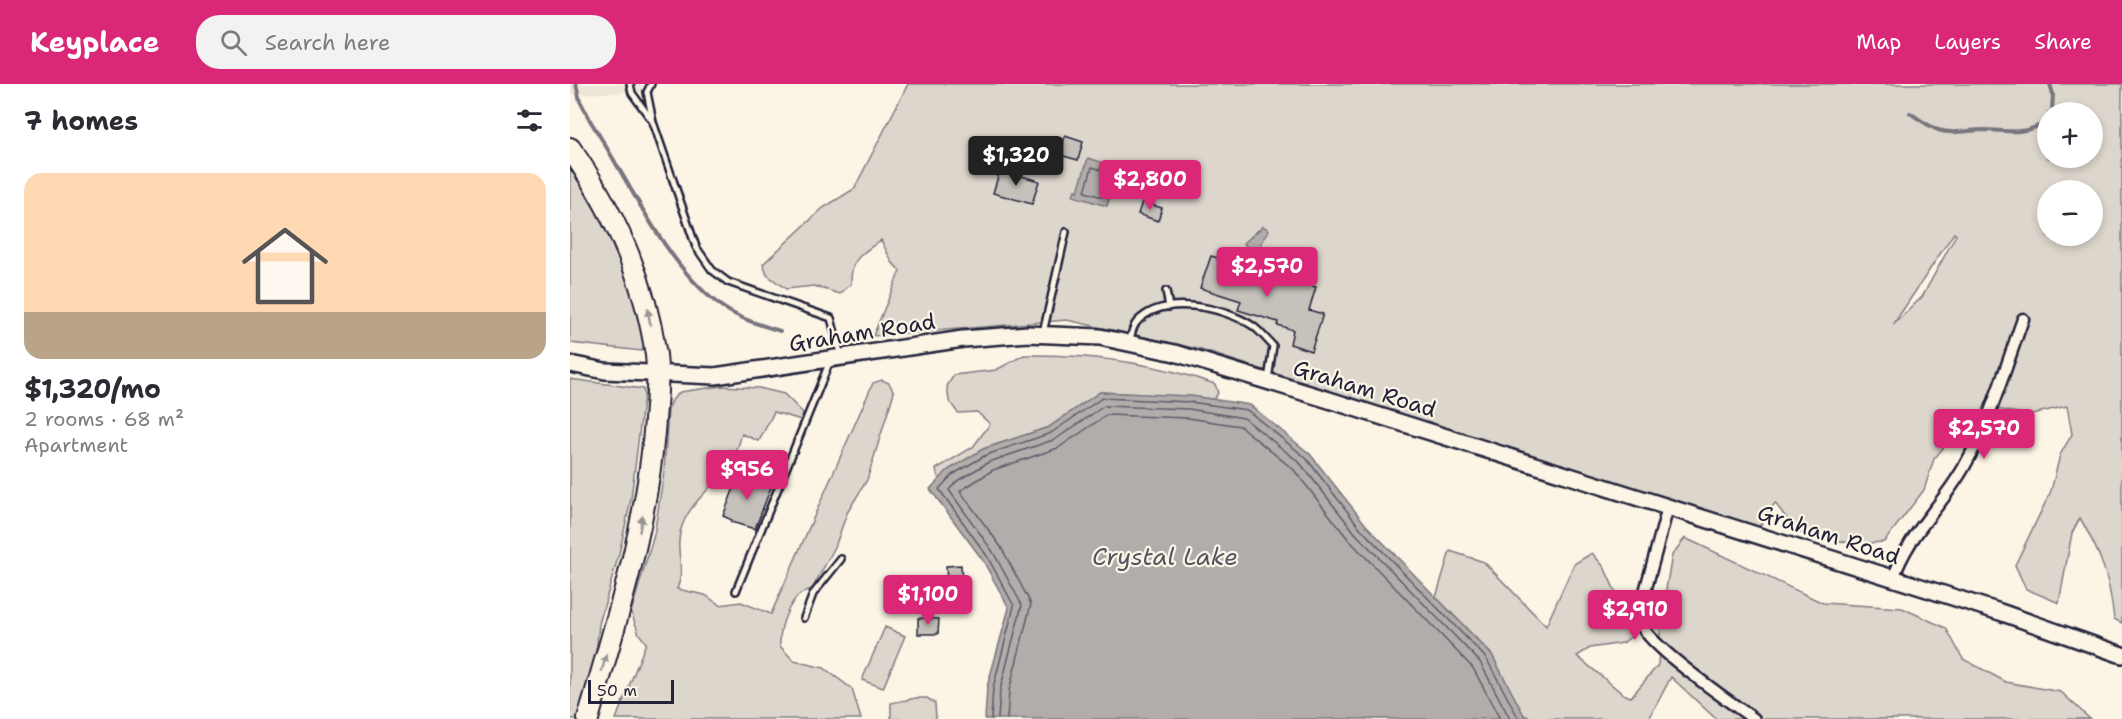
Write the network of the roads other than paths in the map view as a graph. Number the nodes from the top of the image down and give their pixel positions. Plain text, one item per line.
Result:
1 (630, 84) edge
2 (651, 84) edge
3 (652, 122) junction
4 (570, 148) edge
5 (1066, 232) dead end
6 (1166, 291) dead end
7 (1168, 307) junction
8 (2023, 319) dead end
9 (1043, 335) junction
10 (1129, 343) junction
11 (836, 359) junction
12 (570, 364) edge
13 (657, 375) junction
14 (1268, 382) junction
15 (1668, 507) junction
16 (841, 559) dead end
17 (1893, 579) junction
18 (736, 591) dead end
19 (804, 618) dead end
20 (2122, 655) edge
21 (588, 719) edge
22 (1754, 719) edge

1 - 3 lane
2 - 3 lane
3 - 11 lane
13 -> 4 highway
5 - 9 lane
6 - 7 lane
7 - 10 lane
7 - 14 lane
8 - 17 street
9 - 10 main road, Graham Road
9 - 11 main road, Graham Road
10 - 14 main road, Graham Road
11 - 13 main road, Graham Road
11 - 18 lane
12 - 13 main road, Graham Road
21 -> 13 highway
14 - 15 main road, Graham Road
15 - 17 main road, Graham Road
15 - 22 street
16 - 19 lane
17 - 20 main road, Graham Road

